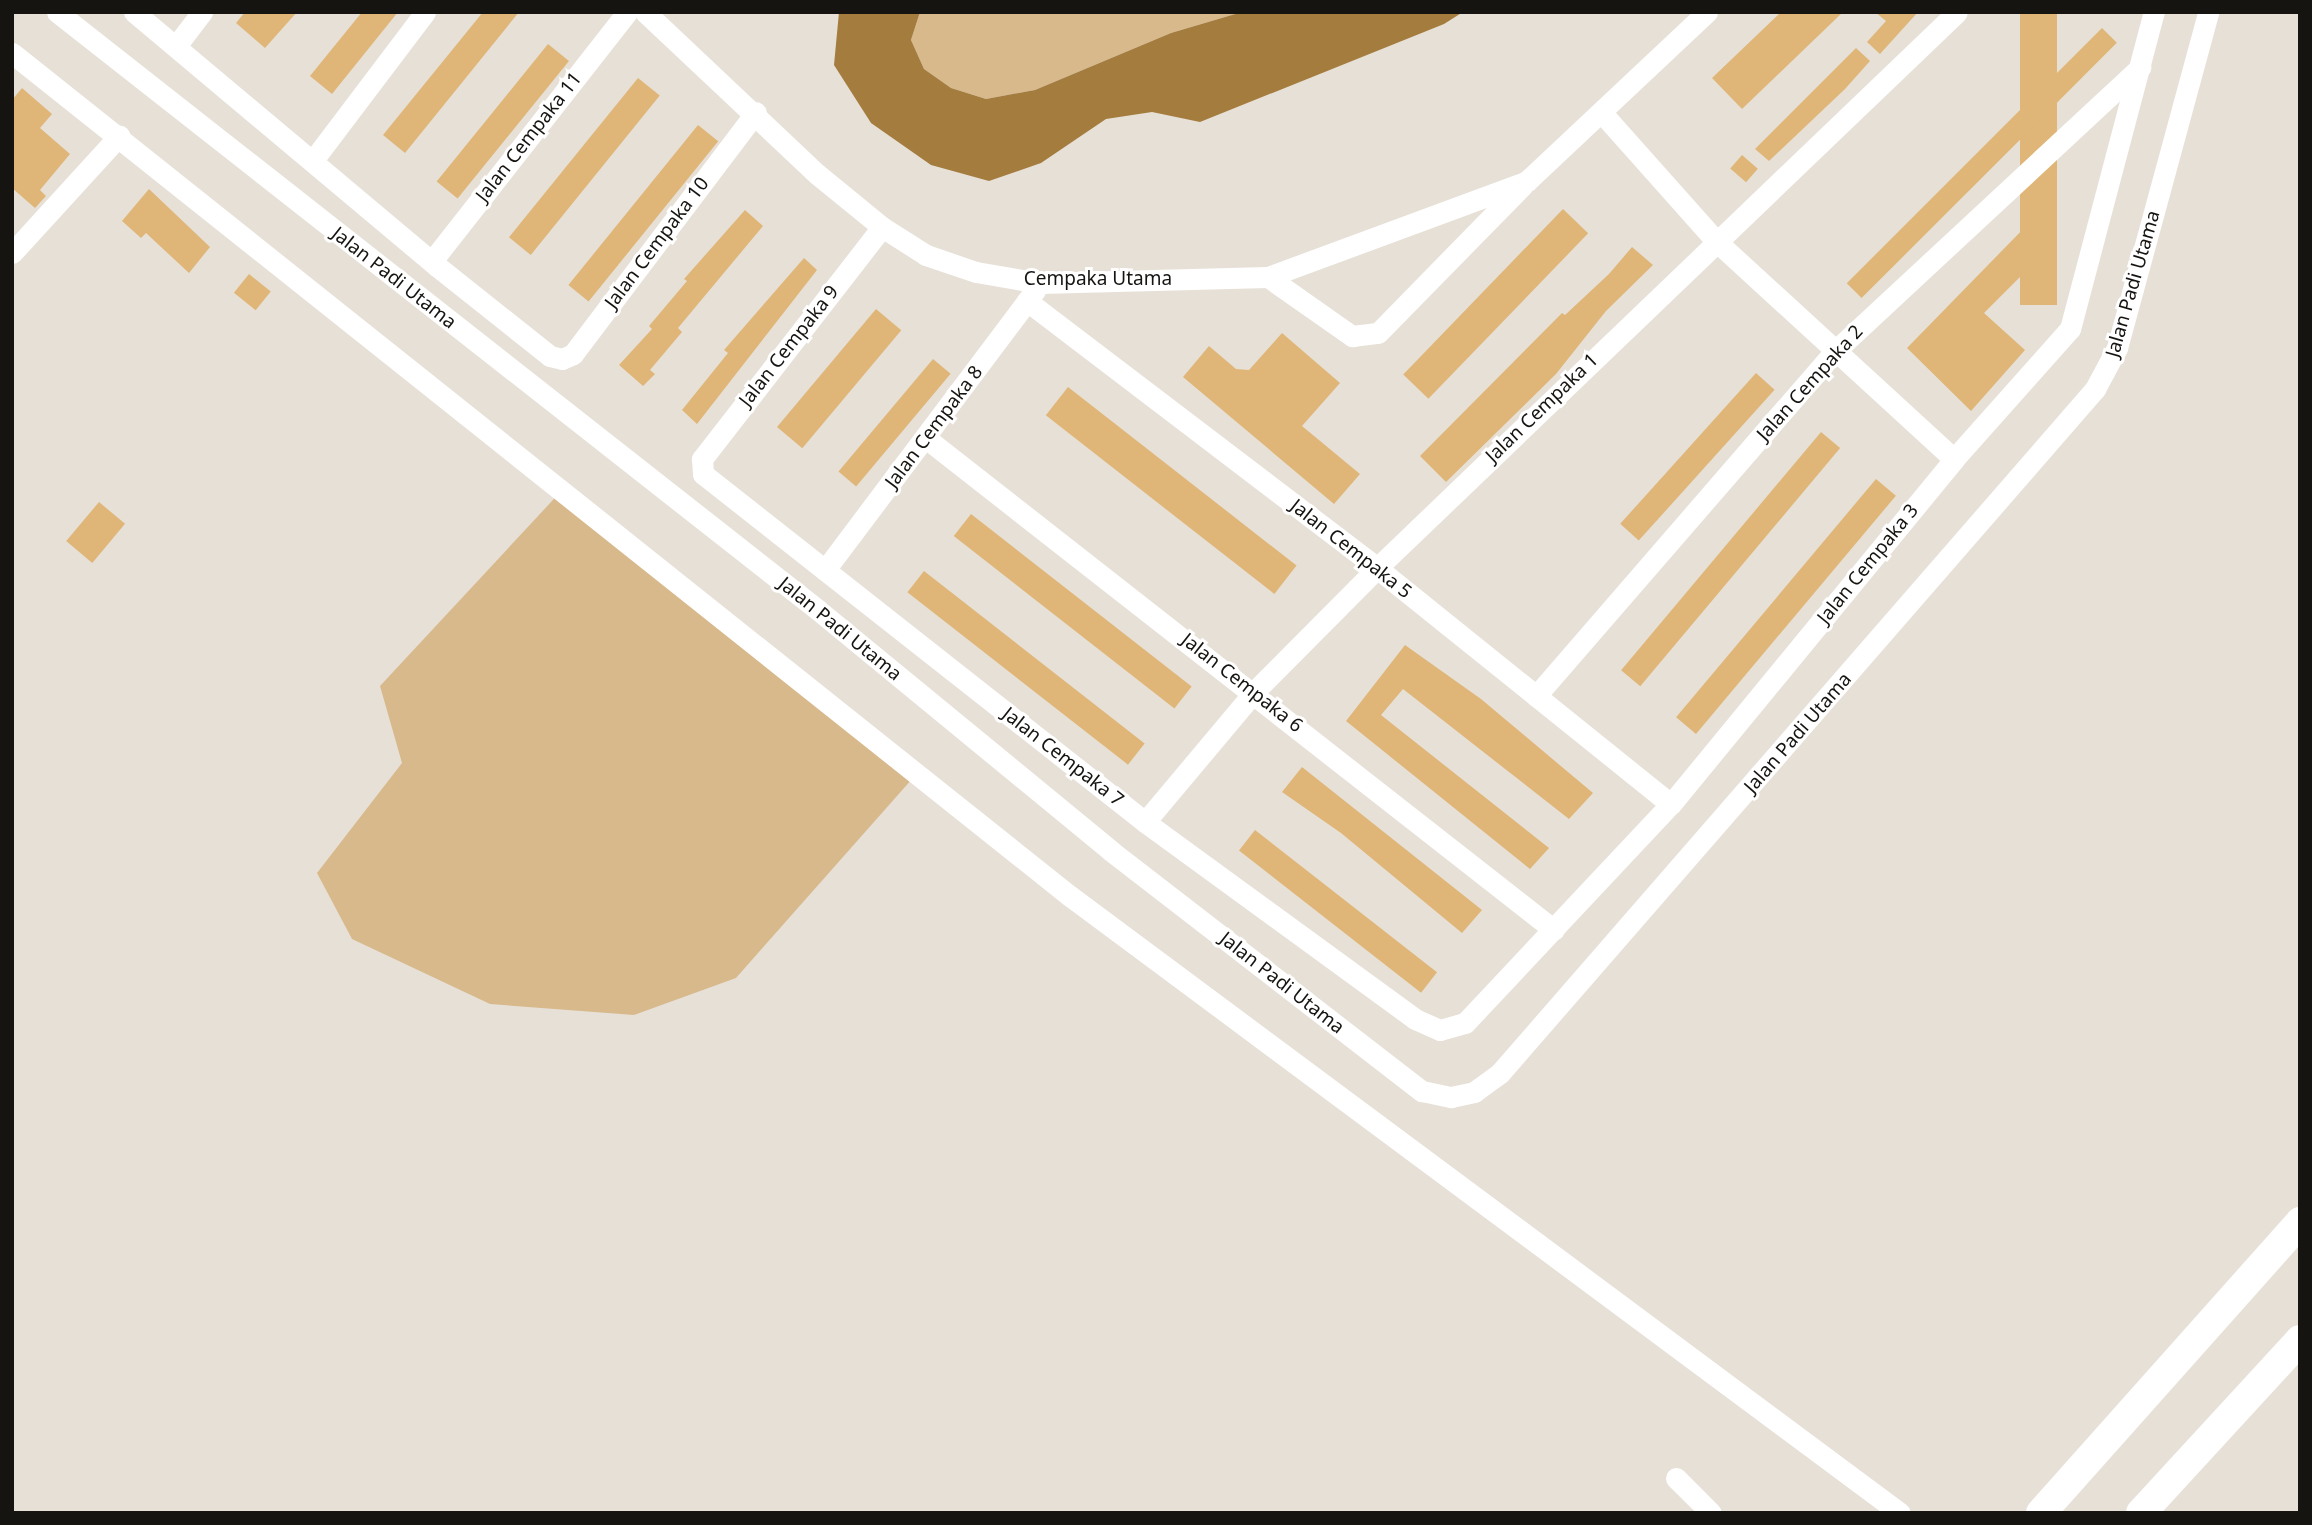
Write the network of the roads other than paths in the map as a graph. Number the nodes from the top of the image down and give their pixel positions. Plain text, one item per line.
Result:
1 (57, 12) edge
2 (134, 12) edge
3 (202, 12) edge
4 (425, 12) edge
5 (627, 12) edge
6 (645, 12) edge
7 (1707, 12) edge
8 (1957, 12) edge
9 (2154, 12) edge
10 (2208, 12) edge
11 (176, 46) junction
12 (12, 53) edge
13 (2141, 67) junction
14 (756, 112) junction
15 (1602, 113) junction
16 (119, 136) junction
17 (314, 159) junction
18 (1527, 181) junction
19 (881, 227) junction
20 (1716, 241) junction
21 (12, 253) edge
22 (432, 261) junction
23 (1268, 278) junction
24 (1040, 283) junction
25 (1027, 302) junction
26 (1835, 351) junction
27 (927, 439) junction
28 (1954, 458) junction
29 (700, 467) joint
30 (1377, 568) junction
31 (825, 570) junction
32 (1254, 692) junction
33 (1536, 696) junction
34 (1671, 804) junction
35 (1145, 822) junction
36 (1554, 930) junction
37 (1440, 1030) joint
38 (2300, 1222) edge
39 (2300, 1340) edge
40 (1676, 1478) dead end
41 (1712, 1513) edge
42 (1900, 1513) edge
43 (2040, 1513) edge
44 (2141, 1513) edge

1 - 10 street, Jalan Padi Utama
2 - 11 street
3 - 11 street
4 - 17 street
5 - 22 street, Jalan Cempaka 11
6 - 14 street, Cempaka Utama
7 - 15 street, Cempaka Utama
8 - 20 street, Jalan Cempaka 1
9 - 13 street, Jalan Cempaka 3
11 - 17 street
12 - 16 street
13 - 26 street, Jalan Cempaka 2
13 - 28 street, Jalan Cempaka 3
14 - 19 street, Cempaka Utama
14 - 22 street, Jalan Cempaka 10
15 - 18 street, Cempaka Utama
15 - 20 street
16 - 21 street
16 - 42 street
17 - 22 street
18 - 23 street, Cempaka Utama
18 - 23 street
19 - 24 street, Cempaka Utama
19 - 29 street, Jalan Cempaka 9
20 - 26 street
20 - 30 street, Jalan Cempaka 1
23 - 24 street, Cempaka Utama
24 - 25 street, Jalan Cempaka 8
25 - 27 street, Jalan Cempaka 8
25 - 30 street, Jalan Cempaka 5
26 - 28 street
26 - 33 street, Jalan Cempaka 2
27 - 31 street, Jalan Cempaka 8
27 - 32 street, Jalan Cempaka 6
28 - 34 street, Jalan Cempaka 3
29 - 31 street, Jalan Cempaka 7
30 - 32 street, Jalan Cempaka 1
30 - 33 street, Jalan Cempaka 5
31 - 35 street, Jalan Cempaka 7
32 - 35 street, Jalan Cempaka 1
32 - 36 street, Jalan Cempaka 6
33 - 34 street, Jalan Cempaka 5
34 - 36 street, Jalan Cempaka 3
35 - 37 street, Jalan Cempaka 7
36 - 37 street, Jalan Cempaka 3
38 - 43 street
39 - 44 street
40 - 41 street

